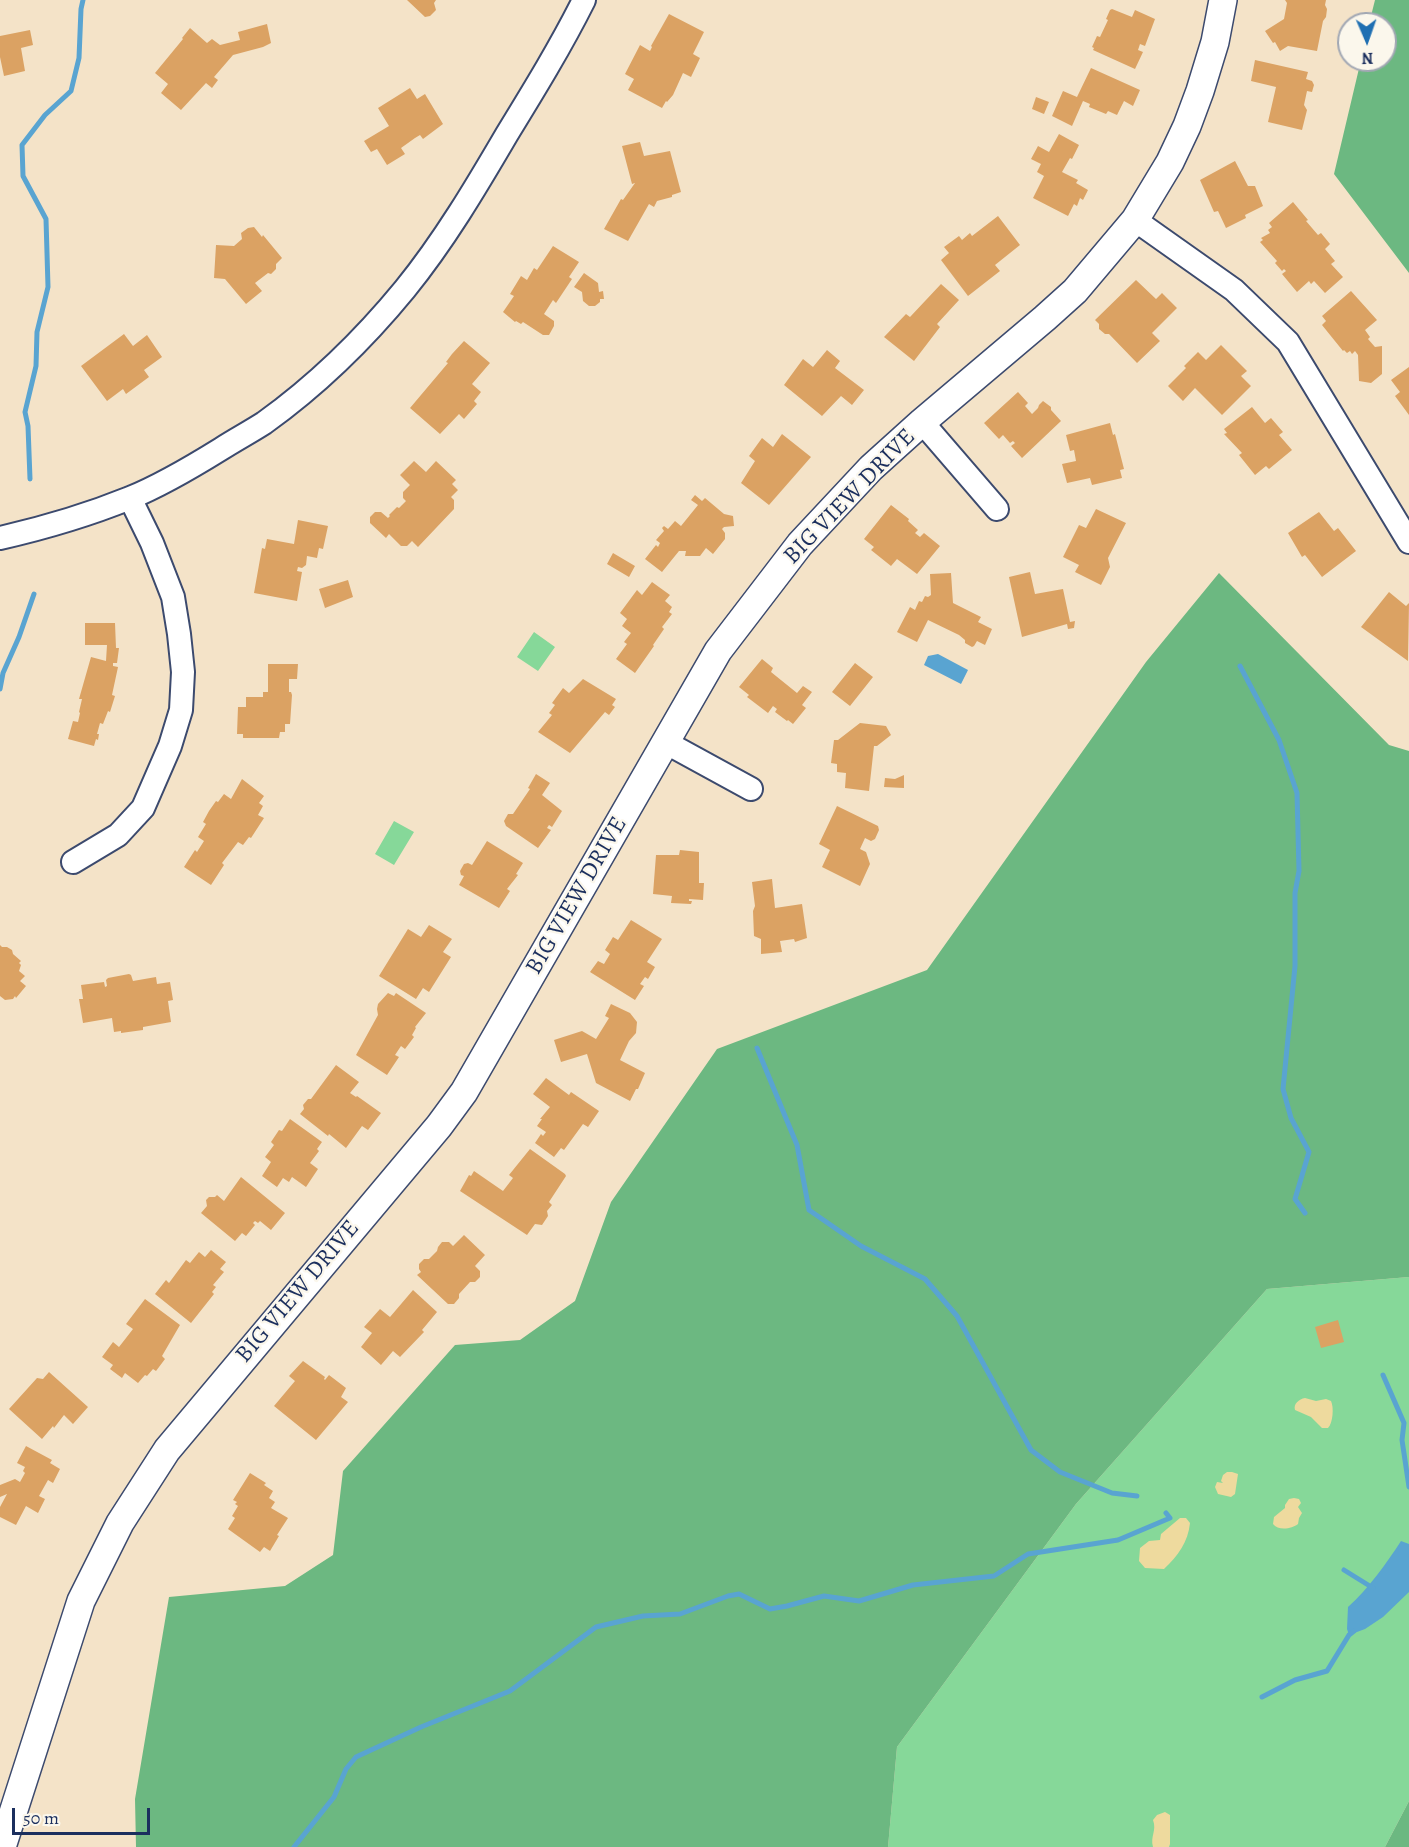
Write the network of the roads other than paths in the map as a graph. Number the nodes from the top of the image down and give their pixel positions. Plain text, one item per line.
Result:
1 (584, 0) edge
2 (1222, 0) edge
3 (1135, 220) junction
4 (922, 422) junction
5 (130, 498) junction
6 (997, 509) dead end
7 (0, 538) edge
8 (1409, 542) edge
9 (666, 742) junction
10 (751, 789) dead end
11 (73, 862) dead end
12 (2, 1847) edge

1 - 5 street
2 - 3 street, BIG VIEW DRIVE
3 - 4 street, BIG VIEW DRIVE
3 - 8 street
4 - 6 street
4 - 9 street, BIG VIEW DRIVE
5 - 7 street
5 - 11 street
9 - 10 street
9 - 12 street, BIG VIEW DRIVE

